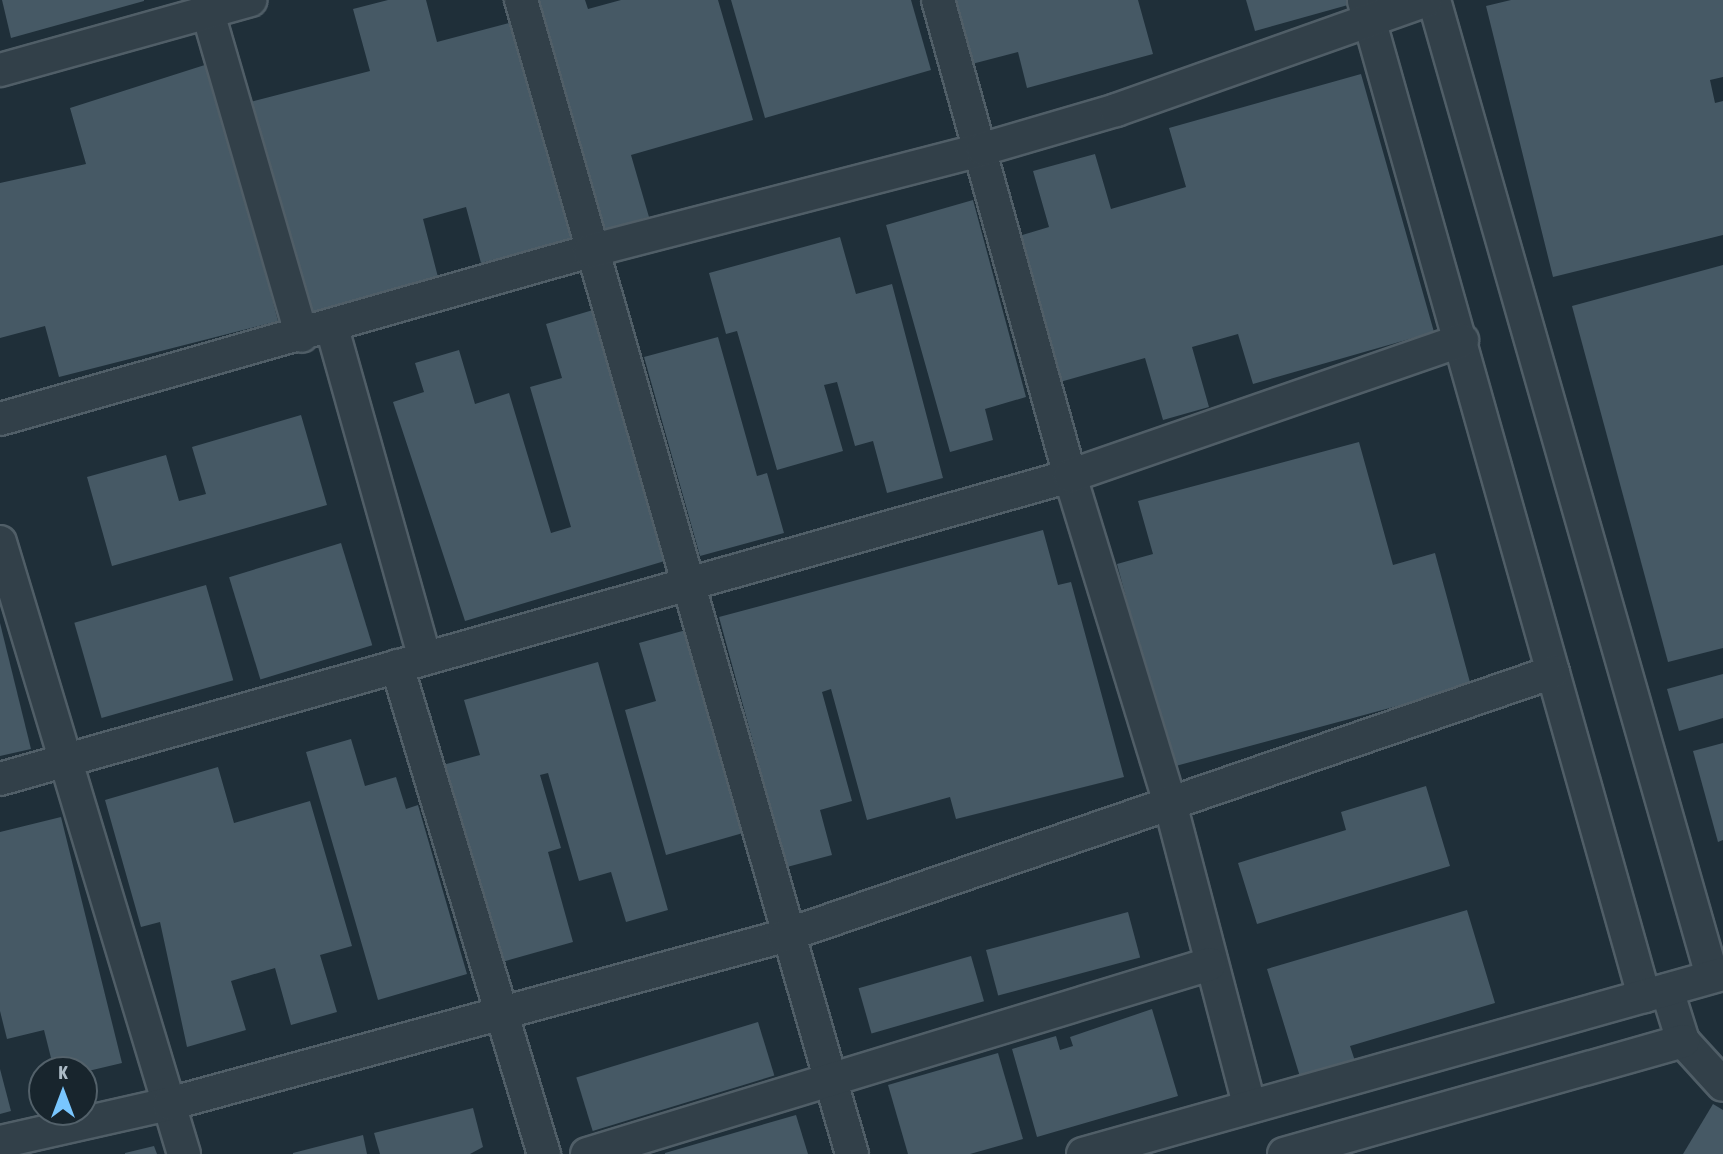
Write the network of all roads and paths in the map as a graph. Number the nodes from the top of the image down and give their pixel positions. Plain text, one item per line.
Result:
1 (250, 0) edge
2 (521, 0) edge
3 (938, 0) edge
4 (1426, 0) edge
5 (1434, 0) edge
6 (1367, 10) edge
7 (208, 13) junction
8 (0, 70) edge
9 (983, 149) junction
10 (590, 251) junction
11 (332, 328) junction
12 (302, 336) junction
13 (1462, 340) junction
14 (0, 419) edge
15 (1070, 476) junction
16 (0, 542) edge
17 (693, 583) junction
18 (411, 662) junction
19 (1553, 672) junction
20 (64, 760) junction
21 (0, 779) edge
22 (1170, 803) junction
23 (784, 936) junction
24 (1210, 964) junction
25 (1717, 975) edge
26 (1655, 993) junction
27 (499, 1012) junction
28 (1683, 1041) junction
29 (828, 1077) junction
30 (1723, 1085) edge
31 (169, 1104) junction
32 (1249, 1104) junction
33 (0, 1142) edge
34 (184, 1154) edge
35 (544, 1154) edge
36 (587, 1154) edge
37 (852, 1154) edge
38 (1083, 1154) edge
39 (1284, 1154) edge

1 - 7 street
2 - 10 street
3 - 9 street
4 - 6 street
5 - 25 street
6 - 9 street
6 - 13 street
7 - 8 street
7 - 12 street
9 - 10 street
9 - 15 street
10 - 11 street
10 - 17 street
11 - 12 street
11 - 18 street
12 - 14 street
13 - 15 street
13 - 19 street
15 - 17 street
15 - 22 street
16 - 20 street
17 - 18 street
17 - 23 street
18 - 20 street
18 - 27 street
19 - 22 street
19 - 26 street
20 - 21 street
20 - 31 street
22 - 23 street
22 - 24 street
23 - 27 street
23 - 29 street
24 - 29 street
24 - 32 street
25 - 26 street
26 - 28 street
26 - 32 street
27 - 31 street
27 - 35 street
28 - 30 street
28 - 39 street
29 - 36 street
29 - 37 street
31 - 33 street
31 - 34 street
32 - 38 street

